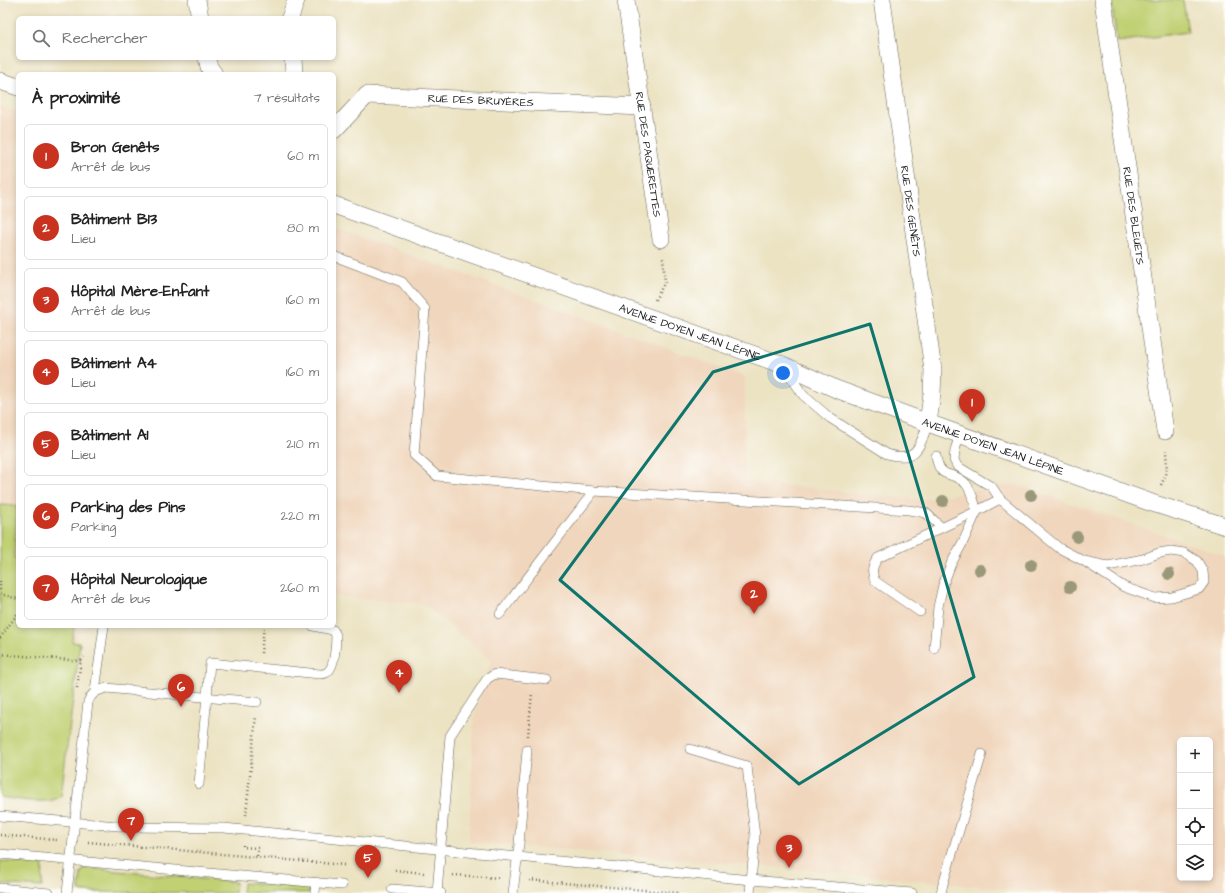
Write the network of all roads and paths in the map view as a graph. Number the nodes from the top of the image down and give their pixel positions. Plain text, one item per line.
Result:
1 (197, 0) edge
2 (296, 0) edge
3 (626, 0) edge
4 (882, 0) edge
5 (1103, 0) edge
6 (200, 16) edge
7 (291, 16) edge
8 (207, 60) edge
9 (293, 60) edge
10 (213, 72) edge
11 (294, 72) edge
12 (0, 81) edge
13 (16, 86) edge
14 (642, 107) junction
15 (336, 128) edge
16 (336, 206) edge
17 (661, 240) joint
18 (336, 257) edge
19 (653, 305) dead end
20 (783, 365) junction
21 (928, 423) junction
22 (1165, 432) joint
23 (960, 434) junction
24 (936, 456) dead end
25 (594, 491) junction
26 (1000, 499) junction
27 (1152, 503) junction
28 (976, 511) junction
29 (1225, 526) edge
30 (941, 527) junction
31 (1084, 561) junction
32 (0, 581) edge
33 (0, 591) edge
34 (0, 594) edge
35 (16, 598) edge
36 (920, 612) dead end
37 (500, 614) dead end
38 (16, 616) edge
39 (104, 628) edge
40 (264, 628) edge
41 (323, 628) edge
42 (0, 638) edge
43 (934, 648) dead end
44 (0, 654) edge
45 (81, 661) dead end
46 (260, 668) junction
47 (533, 678) junction
48 (547, 680) dead end
49 (95, 691) junction
50 (206, 698) junction
51 (257, 702) joint
52 (690, 749) dead end
53 (527, 750) joint
54 (982, 754) dead end
55 (199, 784) dead end
56 (0, 816) edge
57 (245, 819) dead end
58 (75, 822) junction
59 (0, 835) edge
60 (74, 841) junction
61 (248, 848) dead end
62 (440, 850) junction
63 (0, 854) edge
64 (257, 857) junction
65 (517, 857) junction
66 (71, 860) junction
67 (344, 865) dead end
68 (395, 870) dead end
69 (438, 874) junction
70 (514, 879) junction
71 (751, 880) junction
72 (316, 882) junction
73 (342, 885) dead end
74 (0, 888) edge
75 (392, 889) dead end
76 (413, 892) edge
77 (49, 893) edge
78 (67, 893) edge
79 (315, 893) edge
80 (437, 893) edge
81 (441, 893) edge
82 (512, 893) edge
83 (679, 893) edge
84 (750, 893) edge
85 (912, 893) edge
86 (941, 893) edge

1 - 6 street
2 - 7 street
3 - 14 street, RUE DES PAQUERETTES
4 - 21 street, RUE DES GENÊTS
5 - 22 street, RUE DES BLEUETS
8 - 10 street
9 - 11 street
12 - 13 street
14 - 15 street, RUE DES BRUYÈRES
14 - 17 street, RUE DES PAQUERETTES
16 - 20 street, AVENUE DOYEN JEAN LÉPINE
17 - 19 path
18 - 25 lane
20 - 21 street, AVENUE DOYEN JEAN LÉPINE
20 - 21 lane
21 - 23 street, AVENUE DOYEN JEAN LÉPINE
22 - 27 path
23 - 26 lane
23 - 27 street, AVENUE DOYEN JEAN LÉPINE
24 - 28 lane
25 - 30 lane
25 - 37 lane
26 - 28 lane
26 - 31 lane
27 - 29 street, AVENUE DOYEN JEAN LÉPINE
28 - 30 lane
28 - 43 lane
30 - 36 lane
31 - 31 lane
32 - 33 path
34 - 35 path
38 - 42 path
39 - 49 lane
40 - 46 path
41 - 46 lane
44 - 45 path
46 - 50 lane
47 - 48 lane
47 - 53 path
47 - 62 lane
49 - 50 lane
49 - 58 lane
50 - 51 lane
50 - 55 lane
51 - 57 path
52 - 71 lane
53 - 65 lane
54 - 86 lane
56 - 58 lane
58 - 60 lane
58 - 62 lane
59 - 60 path
60 - 64 path
60 - 66 lane
61 - 64 path
62 - 65 lane
62 - 69 lane
63 - 66 lane
64 - 67 path
65 - 70 lane
65 - 71 lane
66 - 72 lane
66 - 78 lane
68 - 69 path
69 - 70 path
69 - 80 lane
70 - 82 lane
70 - 83 path
71 - 84 lane
71 - 85 lane
72 - 73 lane
72 - 79 lane
74 - 77 lane
75 - 76 lane
76 - 80 lane
80 - 81 lane

